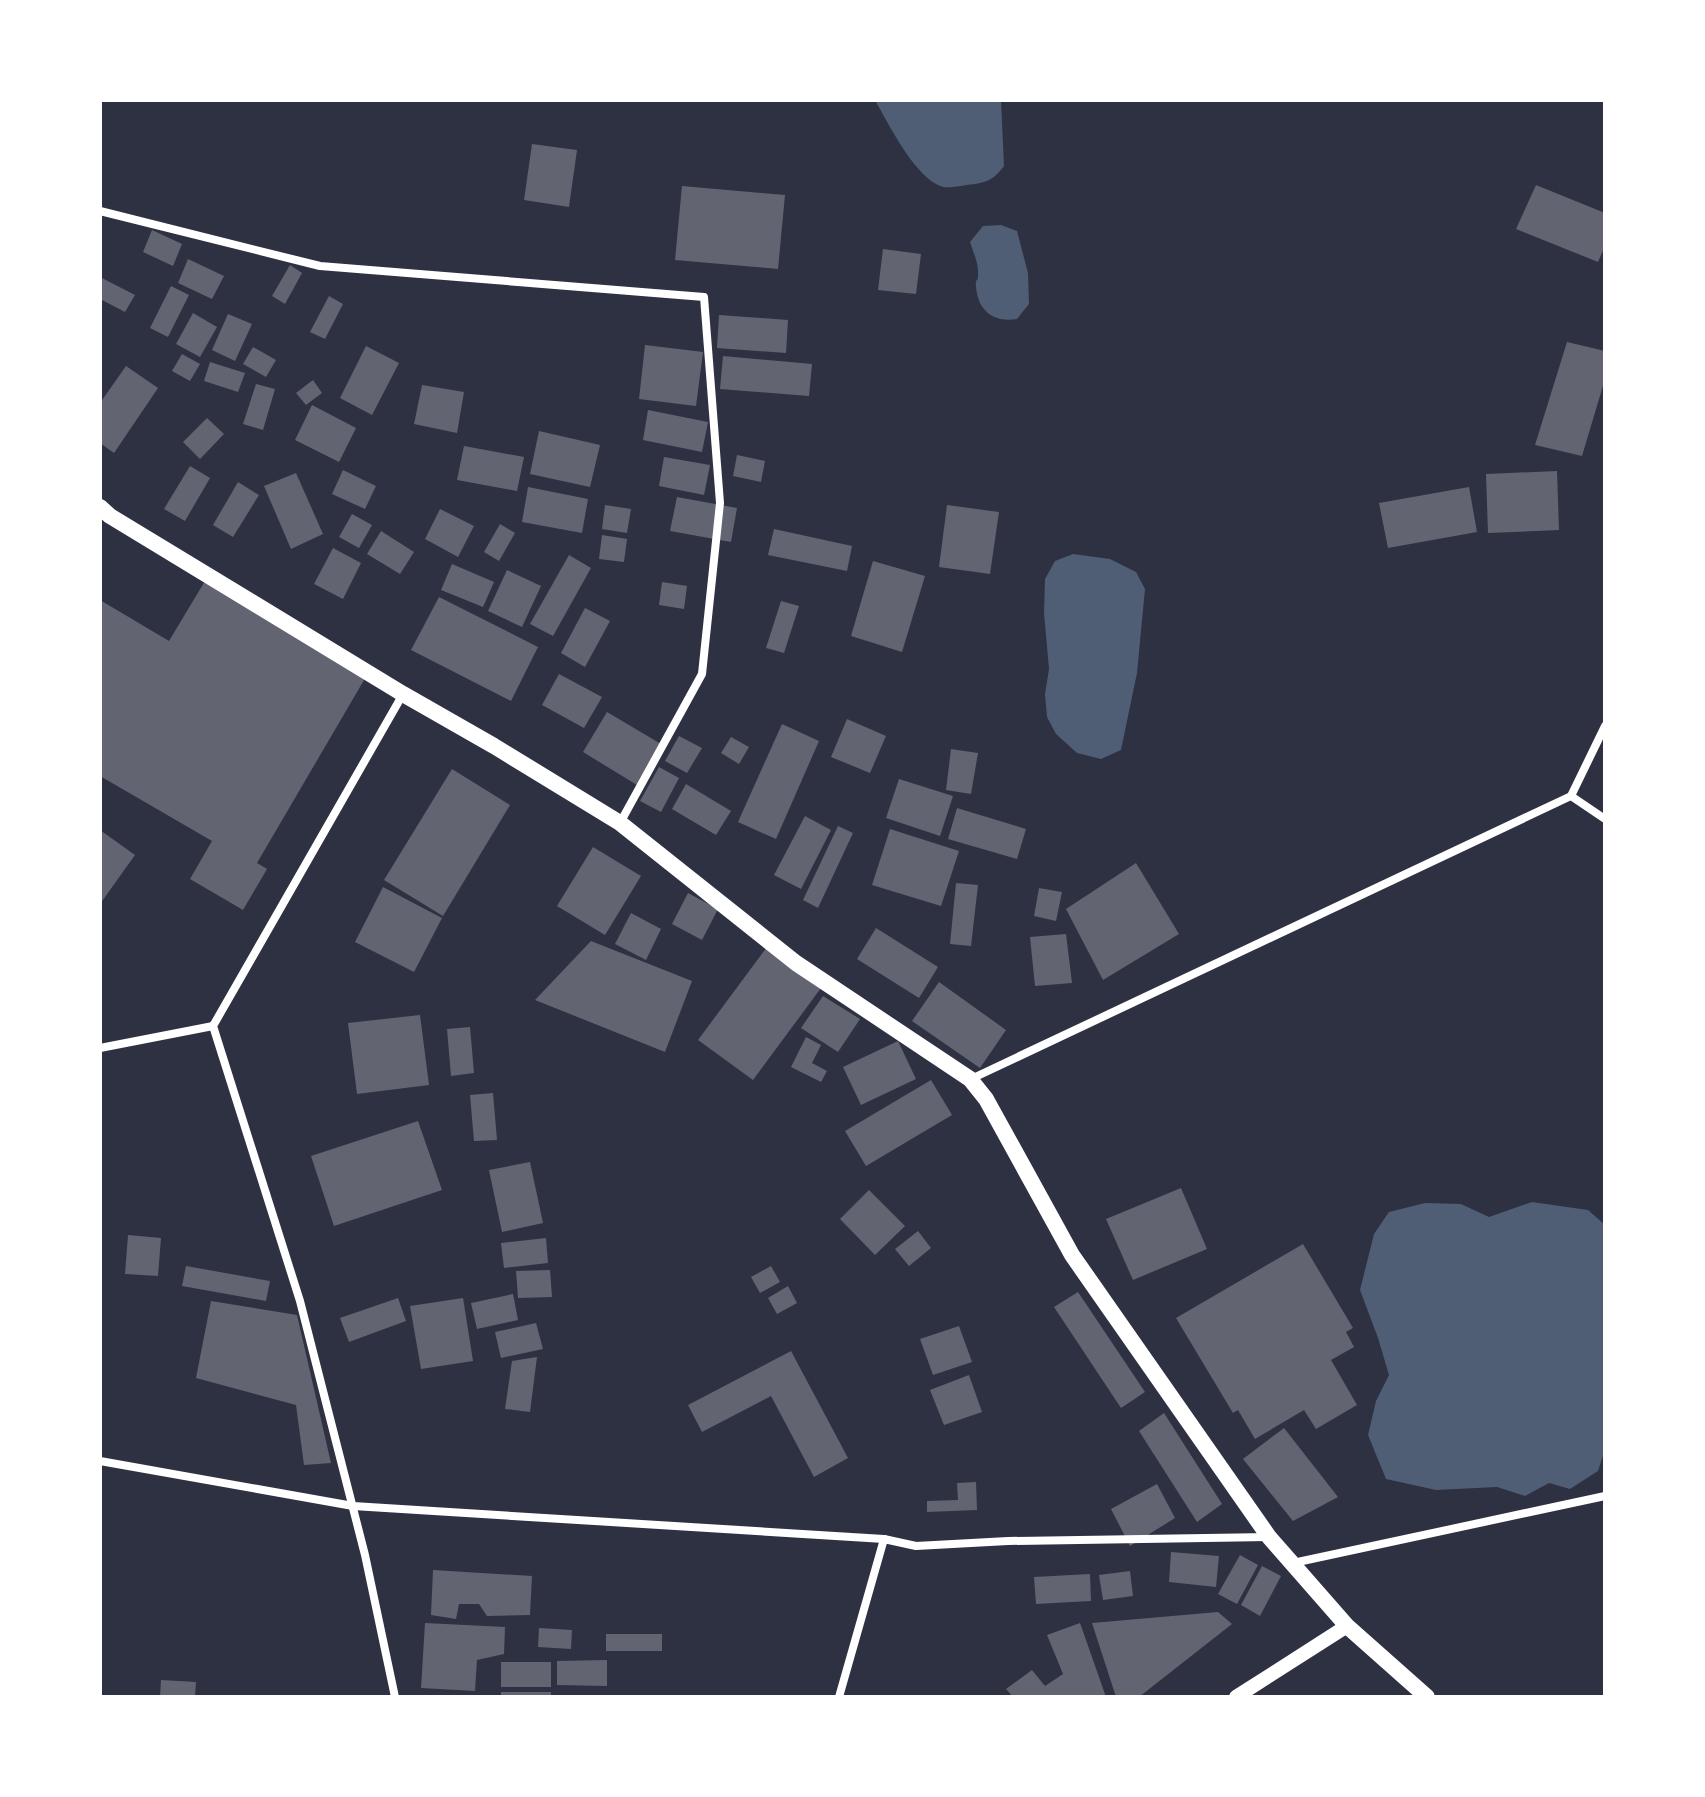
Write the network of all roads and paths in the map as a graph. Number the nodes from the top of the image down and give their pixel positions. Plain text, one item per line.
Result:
1 (100, 211) edge
2 (100, 507) edge
3 (403, 694) junction
4 (1605, 726) edge
5 (1571, 796) junction
6 (1605, 819) edge
7 (620, 823) junction
8 (213, 1026) junction
9 (100, 1048) edge
10 (970, 1079) junction
11 (100, 1461) edge
12 (1605, 1496) edge
13 (353, 1506) junction
14 (1269, 1537) junction
15 (884, 1539) junction
16 (1293, 1563) junction
17 (1347, 1626) junction
18 (395, 1697) edge
19 (839, 1697) edge
20 (1236, 1697) edge
21 (1427, 1697) edge

1 - 7 street
2 - 3 main road
3 - 7 main road
3 - 8 street
4 - 5 street
5 - 6 street
5 - 10 street
7 - 10 main road
8 - 9 street
8 - 13 street
10 - 14 main road
11 - 13 street
12 - 16 street
13 - 15 street
13 - 18 street
14 - 15 street
14 - 16 main road
15 - 19 street
16 - 17 main road
17 - 20 street
17 - 21 main road

